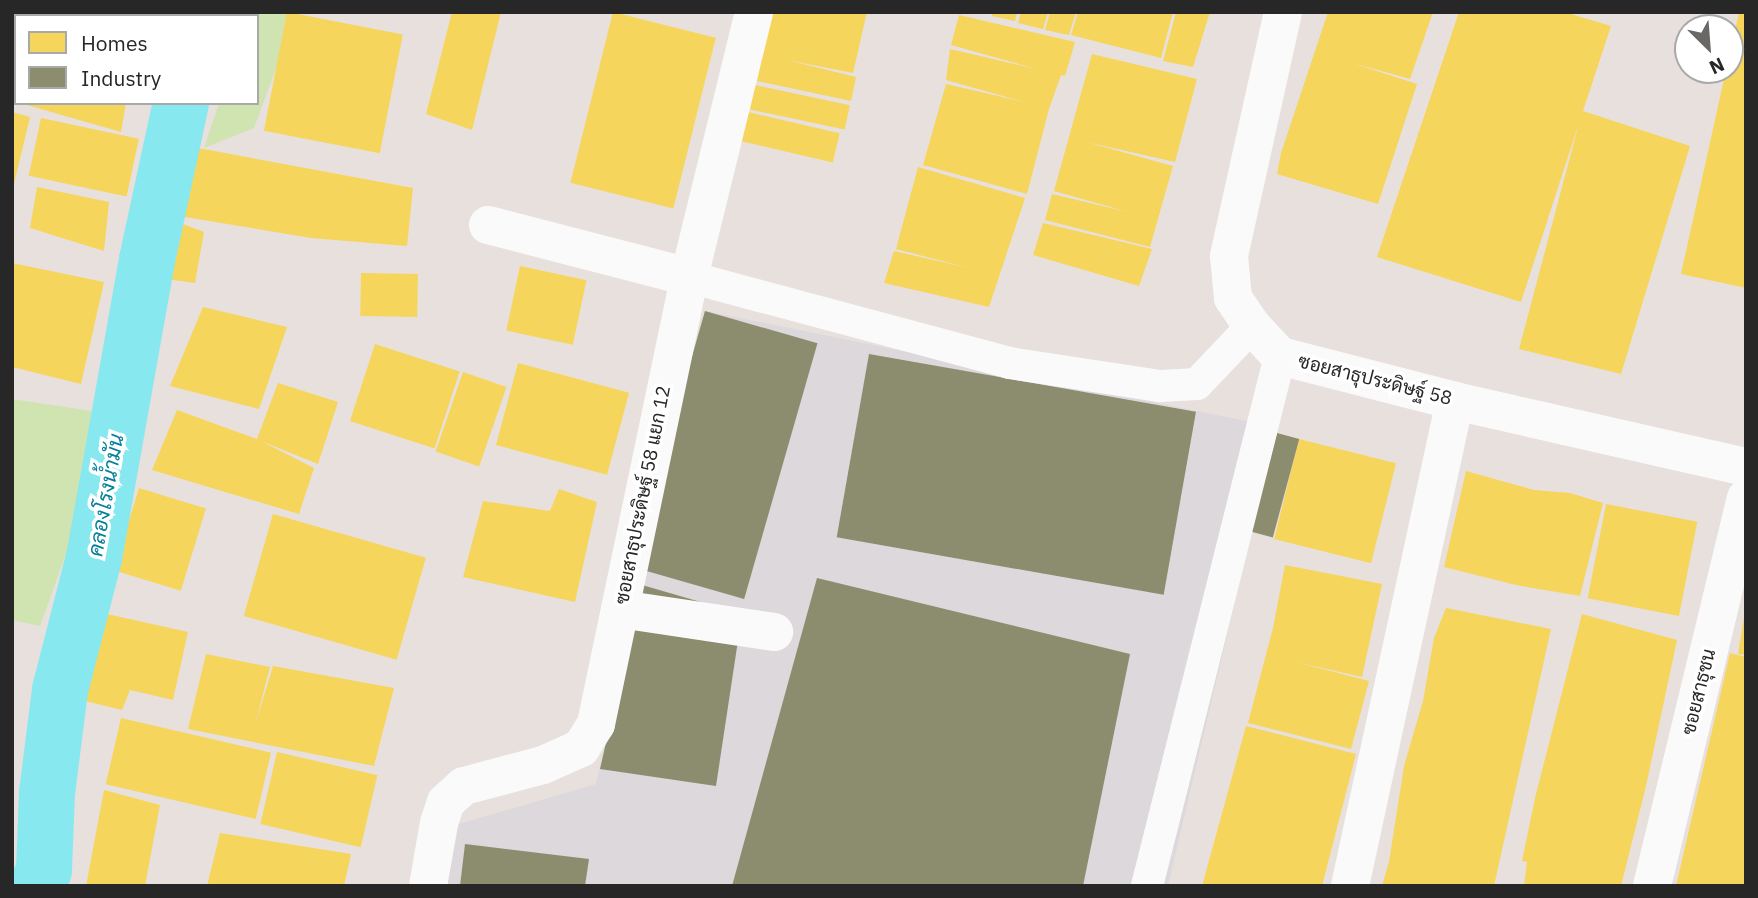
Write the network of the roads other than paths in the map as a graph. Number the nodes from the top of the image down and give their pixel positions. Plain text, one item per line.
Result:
1 (754, 12) edge
2 (1283, 12) edge
3 (488, 225) dead end
4 (688, 277) junction
5 (1252, 326) junction
6 (1280, 356) junction
7 (1455, 401) junction
8 (1746, 467) edge
9 (1746, 498) edge
10 (620, 609) junction
11 (774, 632) dead end
12 (428, 886) edge
13 (1147, 886) edge
14 (1350, 886) edge
15 (1652, 886) edge

1 - 4 street, ซอยสาธุประดิษฐ์ 58 แยก 12
2 - 5 street, ซอยสาธุประดิษฐ์ 58
3 - 4 street
4 - 5 lane
4 - 10 street, ซอยสาธุประดิษฐ์ 58 แยก 12
5 - 6 street, ซอยสาธุประดิษฐ์ 58
6 - 7 street, ซอยสาธุประดิษฐ์ 58
6 - 13 lane
7 - 8 street, ซอยสาธุประดิษฐ์ 58
7 - 14 street
9 - 15 street, ซอยสาธุชน
10 - 11 street
10 - 12 street, ซอยสาธุประดิษฐ์ 58 แยก 12

